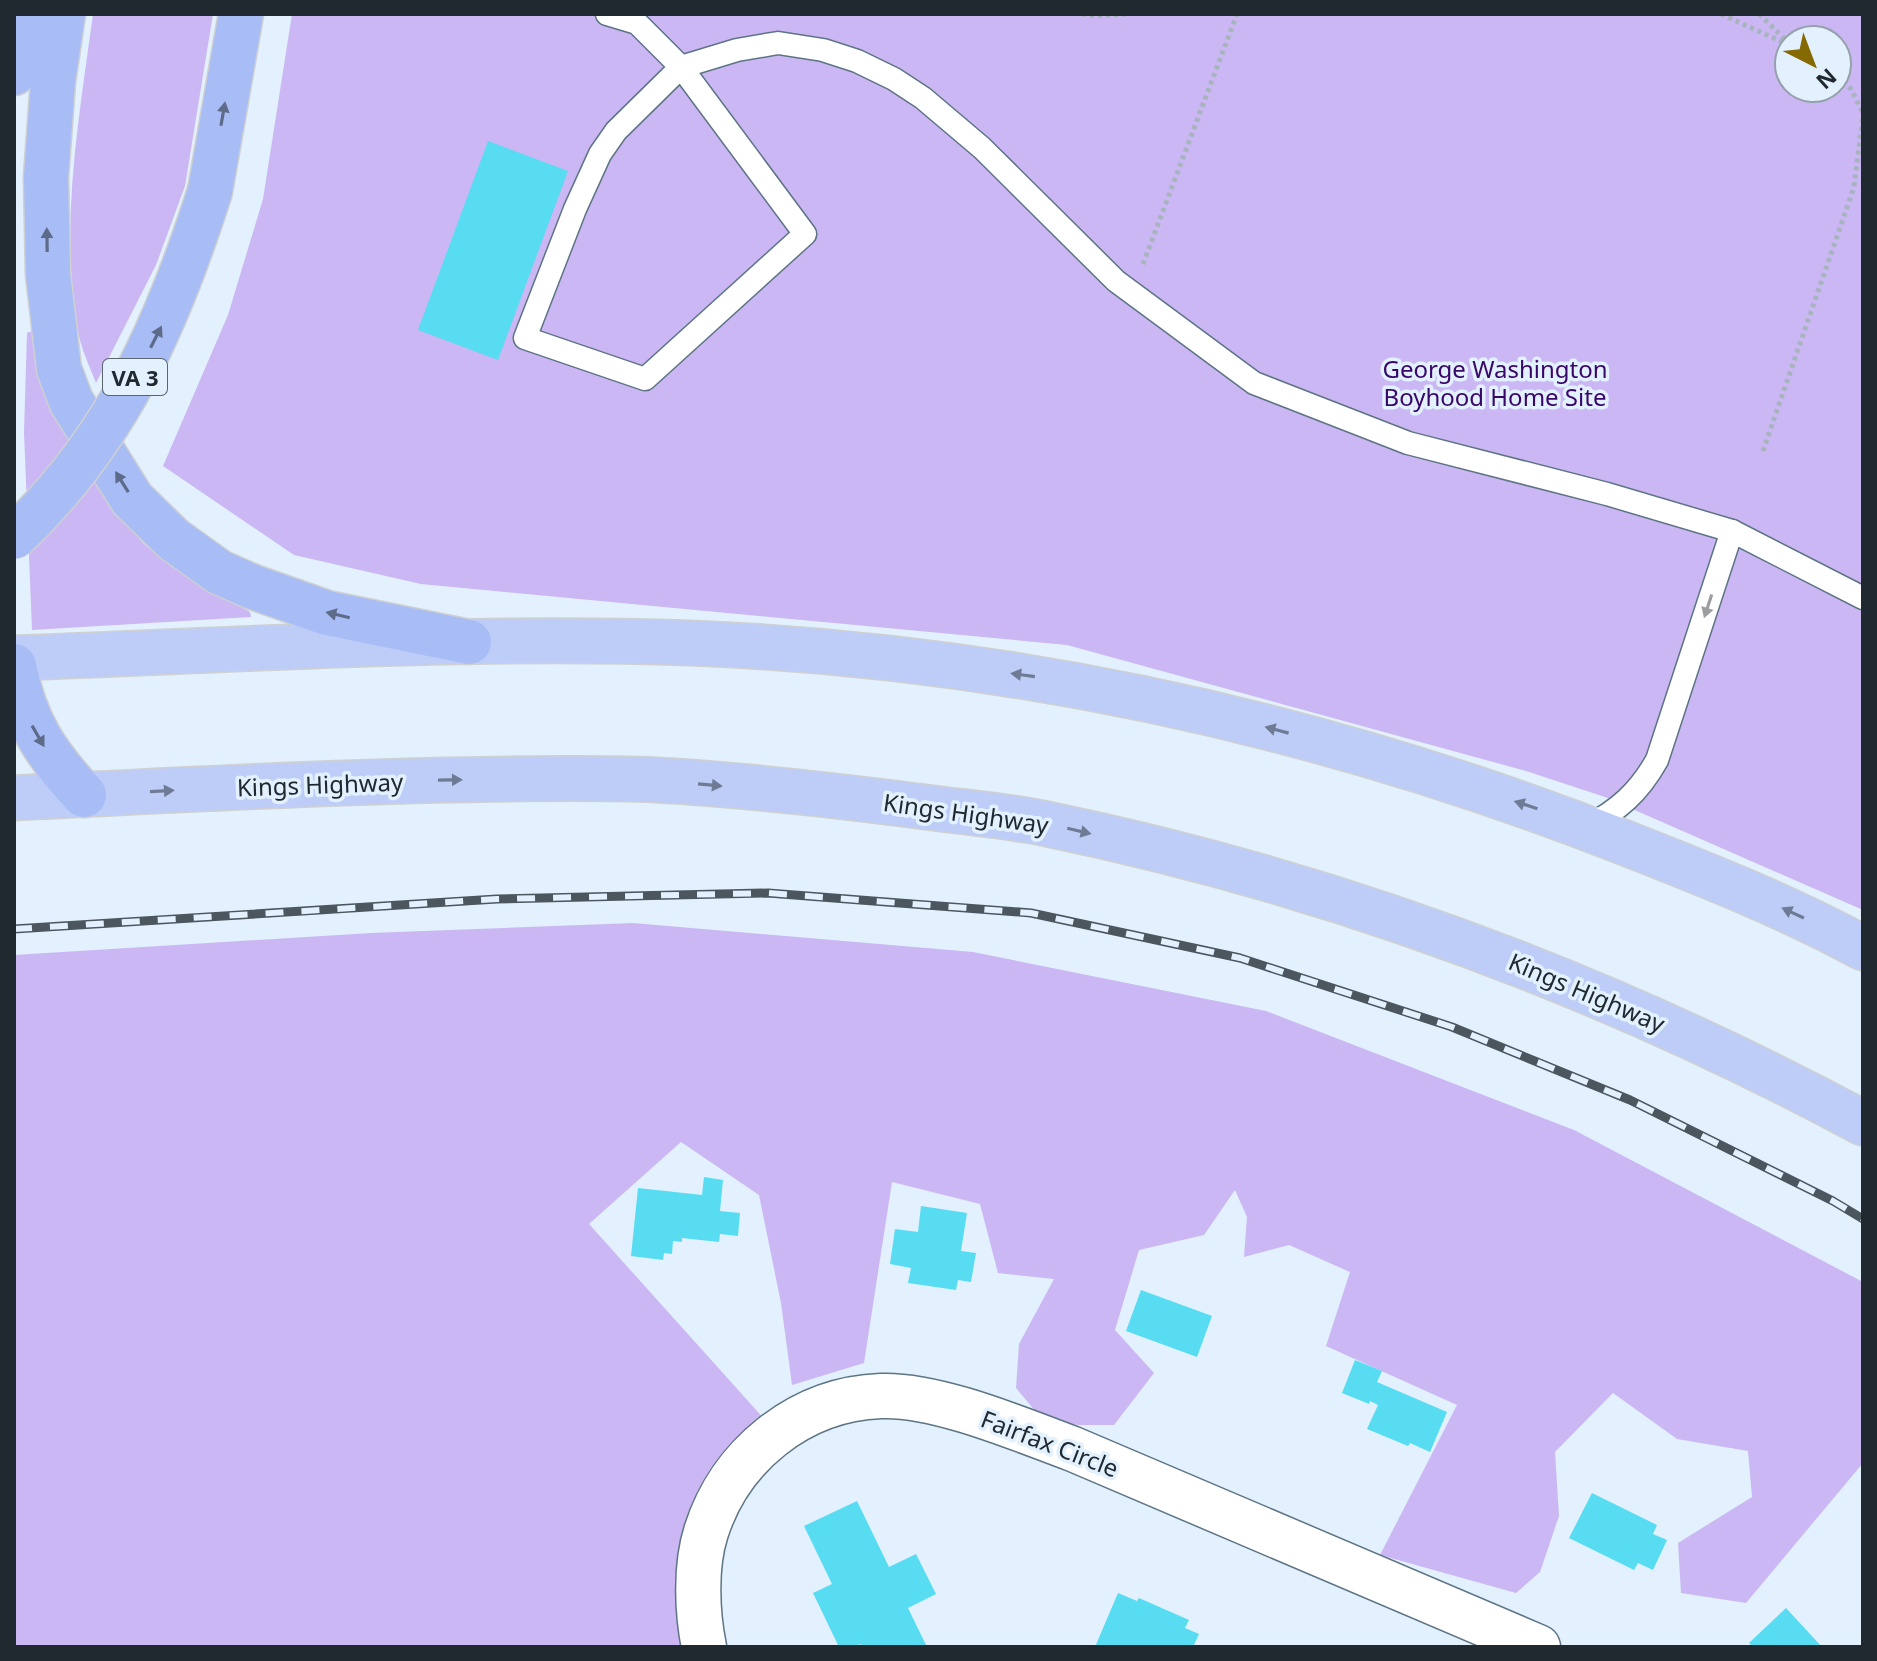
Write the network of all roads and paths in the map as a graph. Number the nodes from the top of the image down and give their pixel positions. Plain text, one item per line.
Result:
1 (19, 14) edge
2 (63, 14) edge
3 (241, 14) edge
4 (607, 14) edge
5 (1082, 14) edge
6 (1125, 14) edge
7 (1237, 14) edge
8 (1721, 14) edge
9 (1773, 37) edge
10 (681, 67) junction
11 (14, 73) edge
12 (1853, 93) edge
13 (1863, 114) edge
14 (1132, 293) junction
15 (1763, 451) dead end
16 (1732, 531) junction
17 (14, 537) edge
18 (1863, 598) edge
19 (469, 642) junction
20 (14, 658) edge
21 (14, 666) edge
22 (84, 795) junction
23 (14, 798) edge
24 (1586, 827) junction
25 (1863, 948) edge
26 (1863, 1123) edge
27 (704, 1647) edge
28 (1538, 1647) edge

1 - 11 highway
19 -> 2 highway
17 -> 3 highway, VA 3, bridge
4 - 10 lane
5 - 6 path
7 - 14 path
8 - 9 path
10 - 10 lane
10 - 14 lane
12 - 13 path
13 - 15 path
14 - 16 lane
16 - 18 lane
16 -> 24 lane
19 - 20 main road
24 -> 19 main road
21 -> 22 highway
22 - 23 main road, Kings Highway
22 -> 26 main road, Kings Highway
25 -> 24 main road
27 - 28 street, Fairfax Circle

